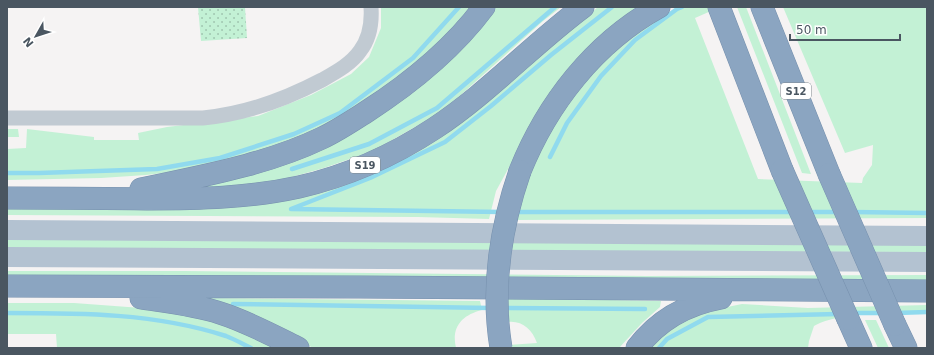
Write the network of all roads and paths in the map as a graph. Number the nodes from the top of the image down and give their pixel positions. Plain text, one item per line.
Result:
1 (371, 7) edge
2 (484, 7) edge
3 (583, 7) edge
4 (659, 7) edge
5 (762, 7) edge
6 (719, 9) edge
7 (7, 118) edge
8 (7, 198) edge
9 (99, 198) junction
10 (7, 230) edge
11 (927, 236) edge
12 (7, 257) edge
13 (927, 262) edge
14 (7, 286) edge
15 (63, 287) junction
16 (759, 290) junction
17 (927, 291) edge
18 (298, 348) edge
19 (501, 348) edge
20 (637, 348) edge
21 (861, 348) edge
22 (906, 348) edge

1 - 7 street
2 - 9 highway
3 - 9 highway, S19
4 - 19 highway, bridge
5 - 22 highway, S12, bridge
6 - 21 highway, bridge
8 - 9 highway, S19
10 - 11 main road
12 - 13 main road
14 - 15 highway
15 - 16 highway
15 - 18 highway
16 - 17 highway
16 - 20 highway

